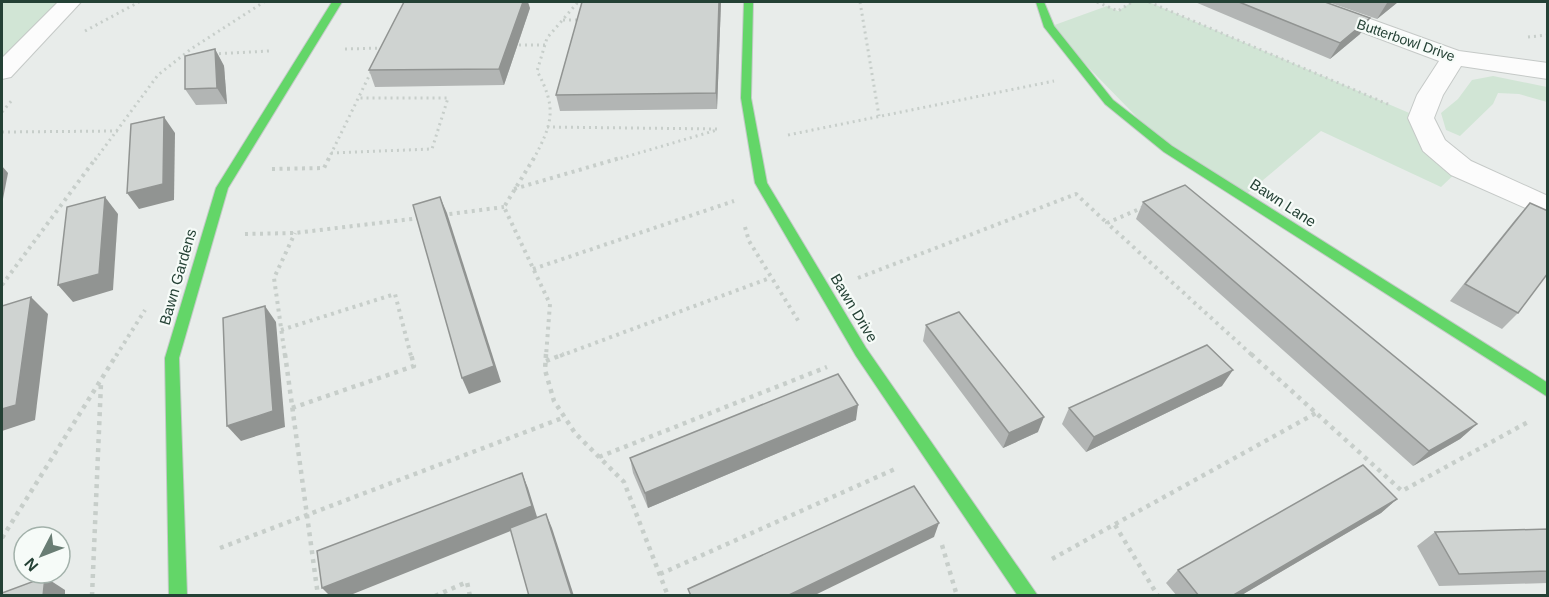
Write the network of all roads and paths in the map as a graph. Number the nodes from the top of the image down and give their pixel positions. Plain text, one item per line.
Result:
1 (70, 2) edge
2 (139, 2) edge
3 (264, 2) edge
4 (337, 2) edge
5 (578, 2) edge
6 (748, 2) edge
7 (860, 2) edge
8 (1040, 2) edge
9 (1097, 2) edge
10 (1132, 2) edge
11 (1149, 2) edge
12 (1303, 2) edge
13 (562, 20) junction
14 (586, 20) edge
15 (79, 35) dead end
16 (387, 39) edge
17 (510, 45) edge
18 (545, 45) junction
19 (382, 48) junction
20 (394, 48) edge
21 (307, 49) junction
22 (194, 55) edge
23 (205, 55) edge
24 (183, 56) junction
25 (377, 58) edge
26 (1454, 58) junction
27 (372, 68) edge
28 (1548, 71) edge
29 (2, 72) edge
30 (1087, 75) junction
31 (358, 98) junction
32 (879, 116) junction
33 (1421, 118) junction
34 (547, 127) junction
35 (118, 131) junction
36 (2, 132) edge
37 (754, 142) junction
38 (331, 153) junction
39 (232, 170) junction
40 (514, 189) junction
41 (737, 200) dead end
42 (1149, 205) edge
43 (504, 207) junction
44 (1548, 208) edge
45 (434, 216) edge
46 (423, 217) edge
47 (1107, 223) junction
48 (295, 233) junction
49 (208, 235) junction
50 (533, 268) junction
51 (771, 278) dead end
52 (2, 285) edge
53 (824, 291) junction
54 (152, 299) dead end
55 (281, 330) junction
56 (546, 361) junction
57 (828, 367) dead end
58 (101, 380) junction
59 (1548, 391) edge
60 (292, 408) junction
61 (1316, 413) junction
62 (564, 417) junction
63 (1530, 421) dead end
64 (598, 457) junction
65 (896, 469) dead end
66 (307, 516) junction
67 (1114, 525) junction
68 (2, 538) edge
69 (177, 564) junction
70 (660, 574) junction
71 (1017, 578) junction
72 (92, 596) edge
73 (178, 596) edge
74 (318, 596) edge
75 (435, 596) edge
76 (471, 596) edge
77 (668, 596) edge
78 (1029, 596) edge
79 (1158, 596) edge

1 - 29 street
2 - 15 path
3 - 24 path
4 - 21 street, Bawn Gardens
5 - 13 path
6 - 37 street, Bawn Drive
7 - 32 path
8 - 30 street, Bawn Lane
9 - 10 path
11 - 33 path
12 - 26 street, Butterbowl Drive
13 - 14 path
13 - 18 path
16 - 19 path
17 - 18 path
18 - 34 path
19 - 20 path
19 - 21 path
19 - 25 path
21 - 23 path
21 - 39 street, Bawn Gardens
22 - 24 path
24 - 35 path
26 - 28 street, Butterbowl Drive
26 - 33 street
27 - 31 path
30 - 32 path
30 - 59 street, Bawn Lane
31 - 38 path
31 - 38 path
32 - 37 path
33 - 44 street
34 - 40 path
34 - 40 path
35 - 36 path
35 - 52 path
37 - 53 street, Bawn Drive
38 - 39 path
39 - 49 street, Bawn Gardens
40 - 43 path
41 - 50 path
42 - 47 path
43 - 45 path
43 - 50 path
46 - 48 path
47 - 53 path
47 - 61 path
48 - 49 path
48 - 55 path
49 - 69 street, Bawn Gardens
50 - 56 path
51 - 56 path
53 - 71 street, Bawn Drive
54 - 58 path
55 - 60 path
55 - 60 path
56 - 62 path
57 - 64 path
58 - 68 path
58 - 72 path
60 - 66 path
61 - 63 path
61 - 67 path
62 - 64 path
62 - 66 path
64 - 70 path
65 - 70 path
66 - 69 path
66 - 74 path
67 - 71 path
67 - 79 path
69 - 73 street, Bawn Gardens
70 - 77 path
71 - 78 street, Bawn Drive
75 - 76 path

